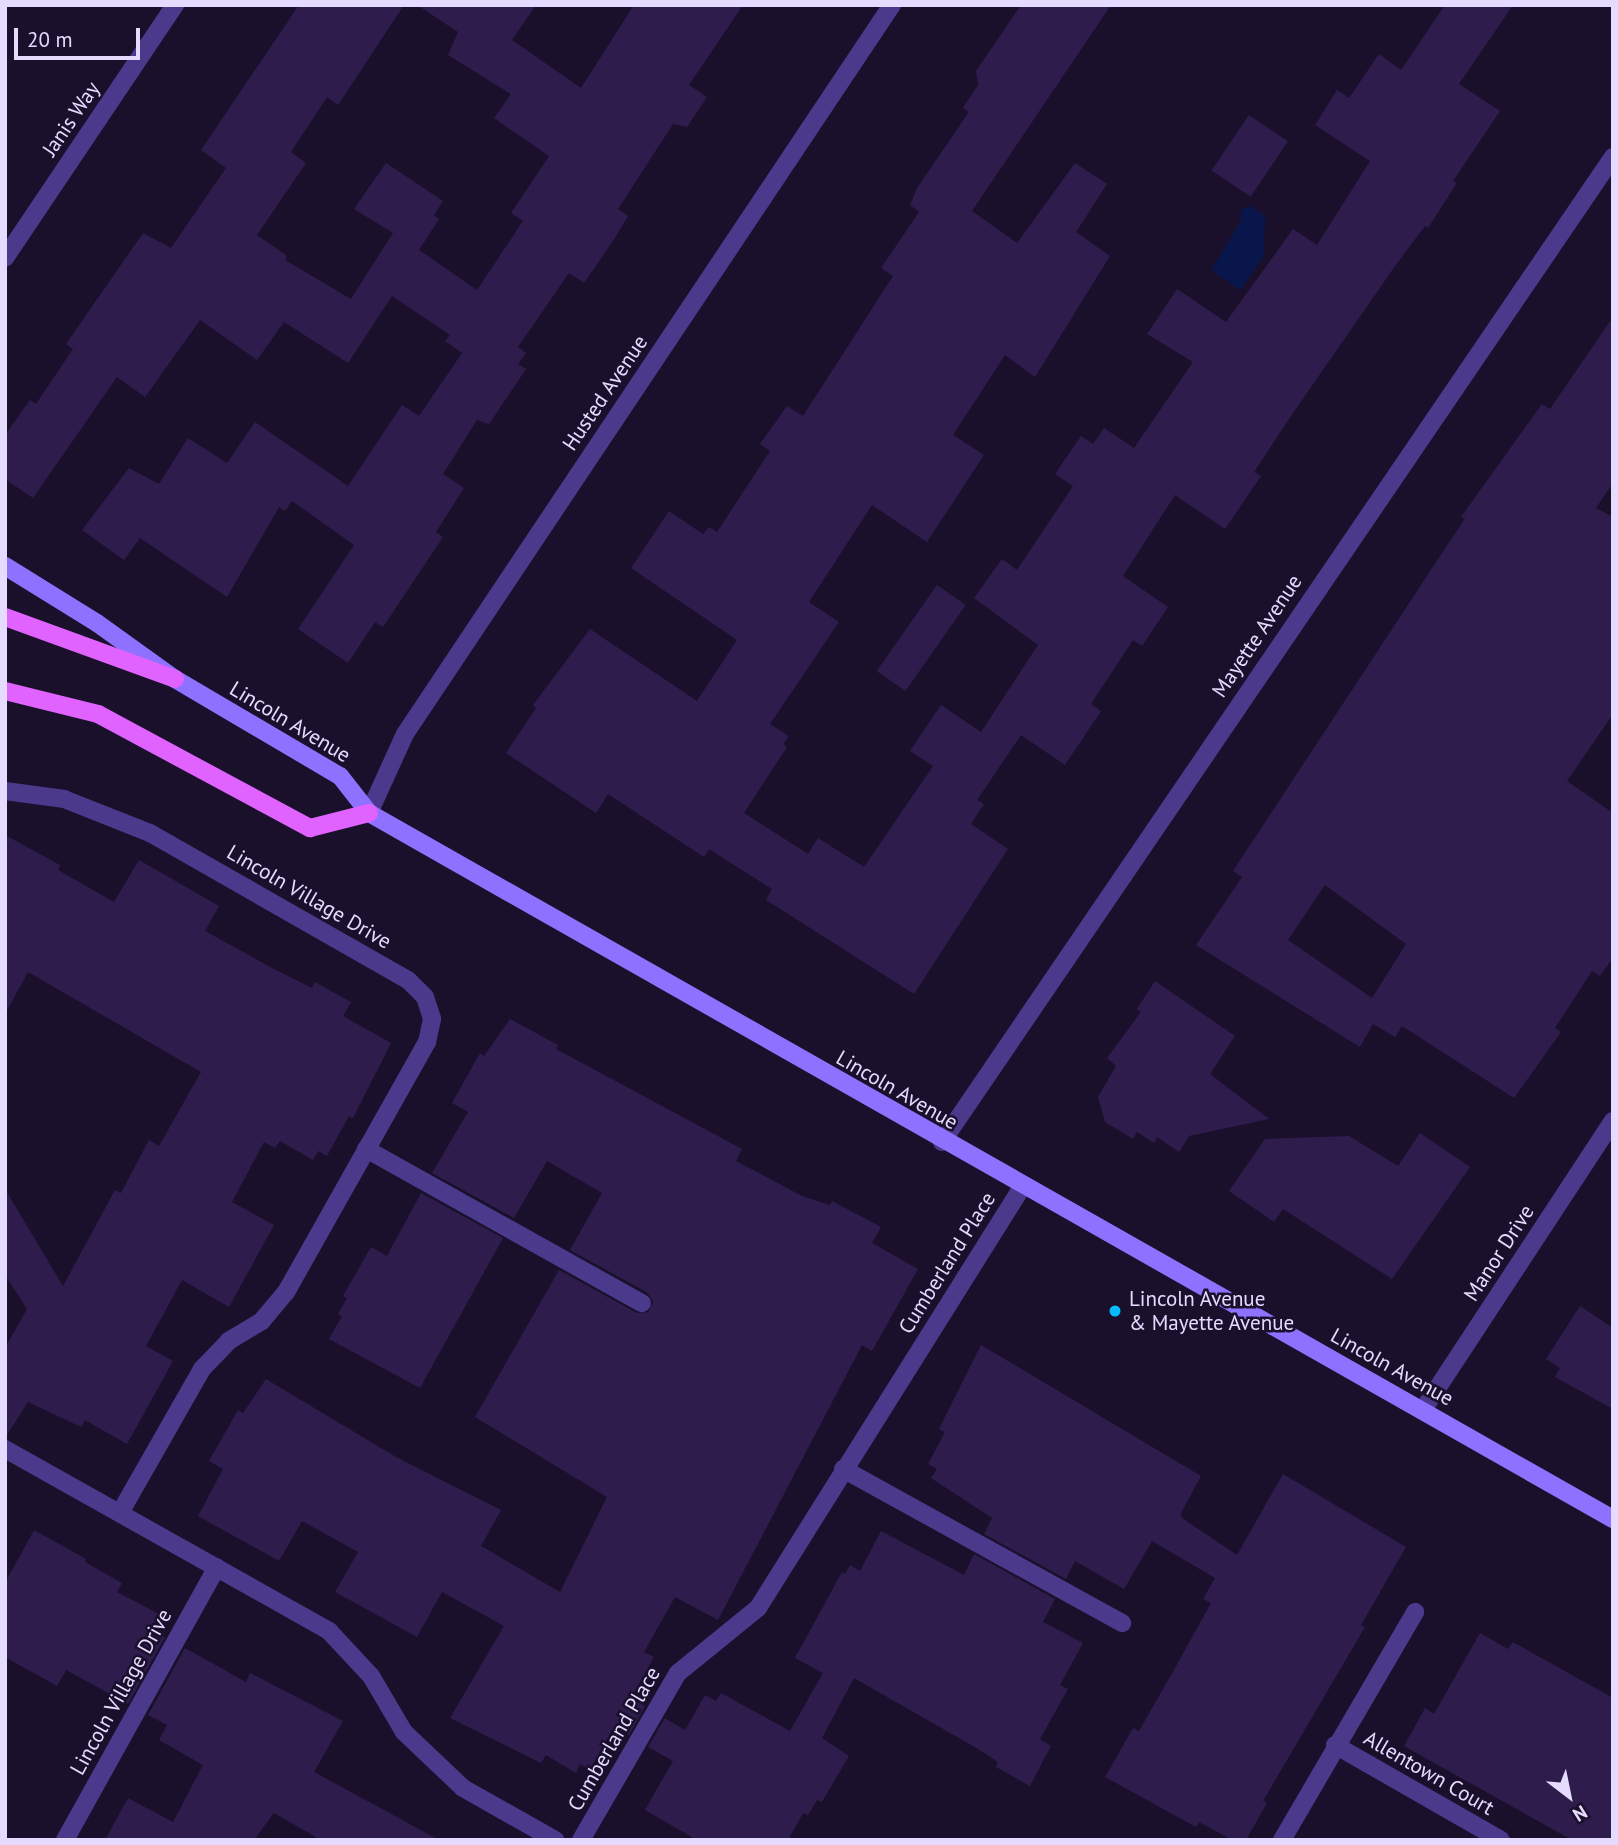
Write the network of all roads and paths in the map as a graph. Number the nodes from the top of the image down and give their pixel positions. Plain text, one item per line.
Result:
1 (175, 5) edge
2 (892, 5) edge
3 (1613, 157) edge
4 (5, 258) edge
5 (5, 566) edge
6 (5, 617) edge
7 (175, 679) junction
8 (5, 691) edge
9 (5, 791) edge
10 (369, 813) junction
11 (1613, 1121) edge
12 (942, 1142) junction
13 (366, 1149) junction
14 (1022, 1187) junction
15 (642, 1303) dead end
16 (1423, 1410) junction
17 (5, 1448) edge
18 (843, 1469) junction
19 (120, 1513) junction
20 (1613, 1520) edge
21 (217, 1567) junction
22 (1415, 1612) dead end
23 (1122, 1623) dead end
24 (1335, 1745) junction
25 (549, 1838) edge
26 (65, 1840) edge
27 (582, 1840) edge
28 (1283, 1840) edge
29 (1501, 1840) edge

1 - 4 street, Janis Way
2 - 10 street, Husted Avenue
3 - 12 street, Mayette Avenue
5 - 7 main road, Lincoln Avenue
6 - 7 main road
7 - 10 main road, Lincoln Avenue
8 - 10 main road
9 - 13 street, Lincoln Village Drive
10 - 12 main road, Lincoln Avenue
11 - 16 street, Manor Drive
12 - 14 main road, Lincoln Avenue
13 - 15 street
13 - 19 street, Lincoln Village Drive
14 - 16 main road, Lincoln Avenue
14 - 18 street, Cumberland Place
16 - 20 main road, Lincoln Avenue
17 - 19 street
18 - 23 street
18 - 27 street, Cumberland Place
19 - 21 street
21 - 25 street
21 - 26 street, Lincoln Village Drive
22 - 24 street, Allentown Court
24 - 28 street, Allentown Court
24 - 29 street, Allentown Court

